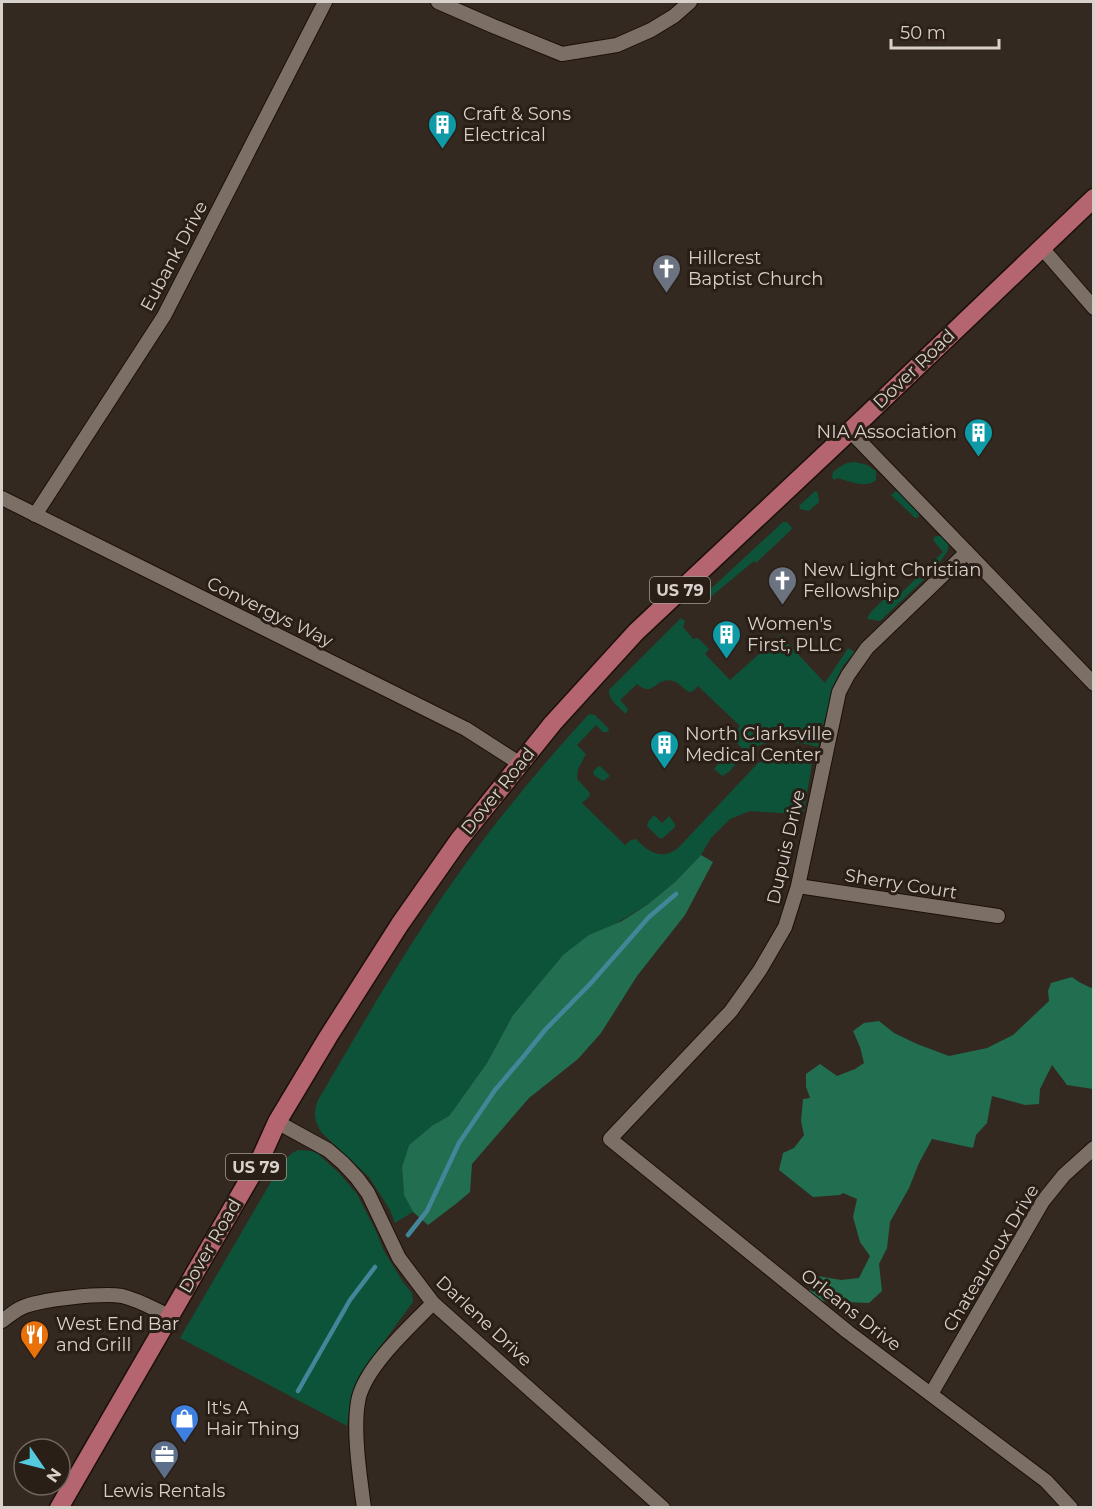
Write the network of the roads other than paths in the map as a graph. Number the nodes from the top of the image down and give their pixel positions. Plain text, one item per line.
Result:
1 (325, 2) edge
2 (438, 2) edge
3 (690, 2) edge
4 (1094, 198) edge
5 (1042, 248) junction
6 (1094, 308) edge
7 (850, 430) junction
8 (2, 498) edge
9 (35, 515) junction
10 (967, 552) junction
11 (1094, 684) edge
12 (519, 764) junction
13 (798, 886) junction
14 (998, 916) dead end
15 (277, 1122) junction
16 (610, 1139) joint
17 (1094, 1148) edge
18 (433, 1303) junction
19 (169, 1317) junction
20 (2, 1321) edge
21 (931, 1394) junction
22 (59, 1508) edge
23 (364, 1508) edge
24 (663, 1508) edge
25 (1071, 1508) edge

1 - 9 street, Eubank Drive
2 - 3 street
4 - 5 main road, Dover Road / US 79
5 - 6 street
5 - 7 main road, Dover Road / US 79
7 - 10 street
7 - 12 main road, Dover Road / US 79
8 - 9 street, Convergys Way
9 - 12 street, Convergys Way
10 - 11 street
10 - 13 street, Dupuis Drive
12 - 15 main road, Dover Road / US 79
13 - 14 street, Sherry Court
13 - 16 street, Dupuis Drive
15 - 18 street, Darlene Drive
15 - 19 main road, Dover Road / US 79
16 - 21 street, Orleans Drive
17 - 21 street, Chateauroux Drive
18 - 23 street
18 - 24 street, Darlene Drive
19 - 20 street
19 - 22 main road, Dover Road / US 79
21 - 25 street, Orleans Drive

